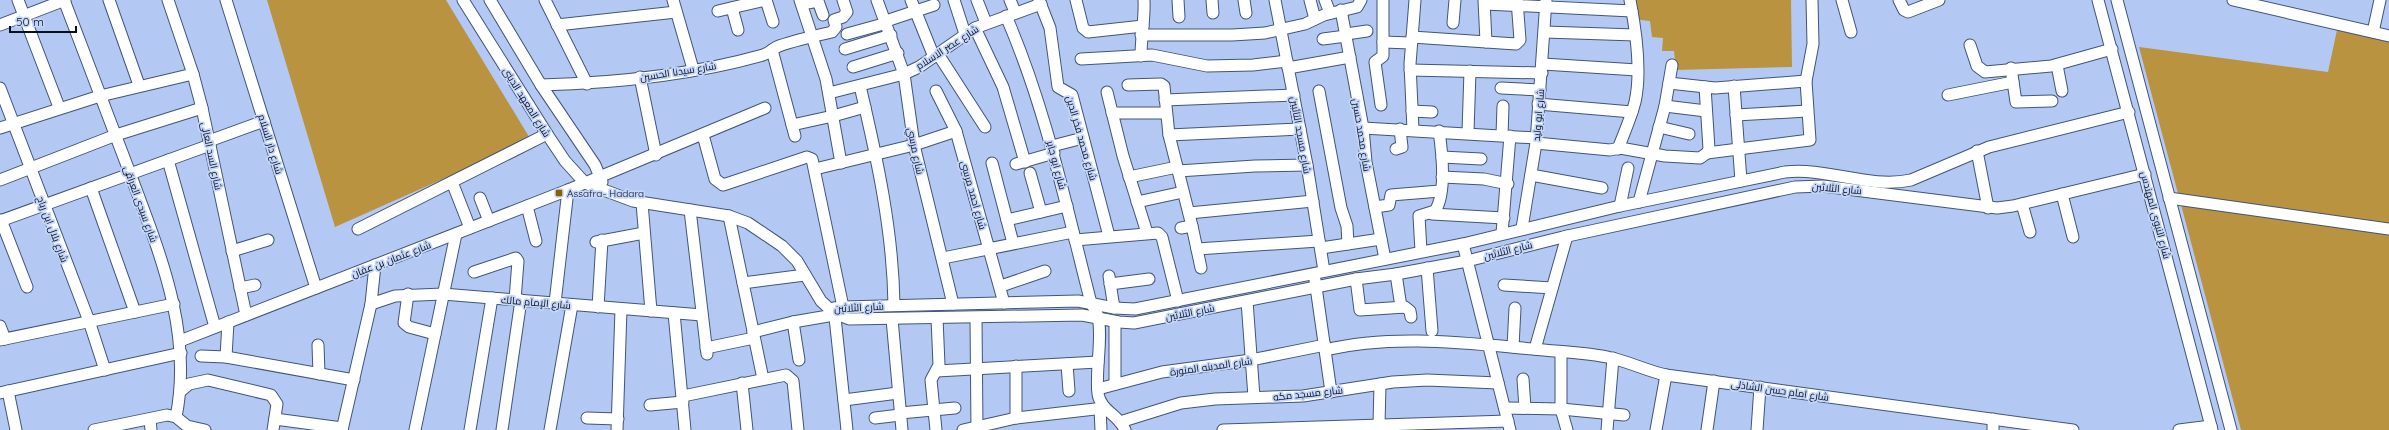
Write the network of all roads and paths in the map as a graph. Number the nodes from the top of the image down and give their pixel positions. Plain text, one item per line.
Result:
1 (18, 0) edge
2 (64, 0) edge
3 (108, 0) edge
4 (168, 0) edge
5 (226, 0) edge
6 (463, 0) edge
7 (490, 0) edge
8 (545, 0) edge
9 (673, 0) edge
10 (766, 0) edge
11 (843, 0) edge
12 (877, 0) edge
13 (954, 0) edge
14 (977, 0) edge
15 (1010, 0) edge
16 (1075, 0) edge
17 (1144, 0) edge
18 (1178, 0) edge
19 (1212, 0) edge
20 (1244, 0) edge
21 (1275, 0) edge
22 (1310, 0) edge
23 (1325, 0) edge
24 (1382, 0) edge
25 (1415, 0) edge
26 (1455, 0) edge
27 (1812, 0) edge
28 (1842, 0) edge
29 (1899, 0) edge
30 (1940, 0) edge
31 (2098, 0) edge
32 (2117, 0) edge
33 (2233, 0) edge
34 (2380, 0) edge
35 (801, 2) edge
36 (1040, 2) edge
37 (1484, 2) edge
38 (1517, 2) edge
39 (1546, 3) edge
40 (1564, 3) edge
41 (914, 5) edge
42 (934, 5) dead end
43 (1351, 5) edge
44 (1631, 5) edge
45 (732, 8) junction
46 (718, 11) dead end
47 (676, 12) junction
48 (1213, 13) dead end
49 (1246, 13) dead end
50 (1330, 13) junction
51 (1011, 14) junction
52 (823, 15) dead end
53 (24, 16) junction
54 (1179, 17) dead end
55 (1315, 19) junction
56 (773, 22) dead end
57 (886, 22) junction
58 (986, 23) junction
59 (1452, 23) dead end
60 (0, 25) edge
61 (557, 25) junction
62 (738, 30) dead end
63 (1142, 30) junction
64 (1281, 30) junction
65 (970, 31) junction
66 (1367, 31) dead end
67 (1546, 32) junction
68 (1851, 32) dead end
69 (2373, 32) junction
70 (847, 34) dead end
71 (891, 35) junction
72 (1346, 35) junction
73 (1634, 35) junction
74 (2389, 36) edge
75 (811, 37) junction
76 (1323, 39) dead end
77 (1412, 40) junction
78 (1382, 42) junction
79 (1486, 42) junction
80 (1970, 45) dead end
81 (845, 49) dead end
82 (772, 50) junction
83 (2112, 50) junction
84 (898, 53) junction
85 (936, 55) junction
86 (1141, 56) junction
87 (1350, 58) junction
88 (1081, 59) dead end
89 (1288, 64) junction
90 (1672, 65) dead end
91 (2057, 65) junction
92 (853, 67) dead end
93 (2011, 68) junction
94 (1542, 69) junction
95 (693, 70) junction
96 (1410, 70) junction
97 (1637, 70) junction
98 (1470, 71) junction
99 (193, 74) junction
100 (904, 74) junction
101 (640, 77) junction
102 (1806, 81) junction
103 (2013, 82) junction
104 (1669, 83) junction
105 (587, 84) junction
106 (139, 85) junction
107 (541, 85) junction
108 (1128, 85) dead end
109 (860, 86) junction
110 (1734, 86) junction
111 (1705, 87) junction
112 (0, 88) edge
113 (1501, 88) dead end
114 (1540, 90) junction
115 (936, 91) dead end
116 (1319, 91) dead end
117 (2062, 91) dead end
118 (1108, 92) dead end
119 (828, 94) junction
120 (1294, 95) junction
121 (1948, 95) dead end
122 (100, 96) junction
123 (1165, 100) junction
124 (2143, 100) junction
125 (2052, 101) dead end
126 (1538, 104) junction
127 (1381, 105) dead end
128 (1503, 106) dead end
129 (1665, 106) junction
130 (59, 107) junction
131 (865, 107) junction
132 (202, 108) junction
133 (765, 108) dead end
134 (2128, 108) junction
135 (1807, 110) junction
136 (1412, 111) junction
137 (1706, 111) junction
138 (1432, 112) dead end
139 (1632, 112) junction
140 (1112, 113) junction
141 (1166, 113) junction
142 (1736, 115) junction
143 (833, 116) junction
144 (264, 121) junction
145 (13, 124) junction
146 (792, 125) junction
147 (985, 127) dead end
148 (1659, 127) junction
149 (0, 128) edge
150 (1363, 128) junction
151 (1300, 129) junction
152 (1400, 129) junction
153 (1413, 130) junction
154 (956, 131) junction
155 (1439, 131) junction
156 (1468, 132) junction
157 (547, 134) junction
158 (1689, 134) dead end
159 (116, 135) junction
160 (702, 135) junction
161 (1168, 135) junction
162 (1506, 135) junction
163 (795, 136) dead end
164 (1083, 138) junction
165 (1536, 140) junction
166 (209, 143) junction
167 (914, 145) junction
168 (1618, 148) junction
169 (1053, 149) junction
170 (1396, 149) dead end
171 (1708, 149) junction
172 (1739, 150) junction
173 (1977, 151) junction
174 (876, 154) junction
175 (1653, 154) junction
176 (656, 155) junction
177 (1442, 157) junction
178 (1481, 159) dead end
179 (168, 160) junction
180 (841, 163) junction
181 (992, 163) dead end
182 (1307, 165) junction
183 (30, 168) junction
184 (1628, 168) dead end
185 (815, 169) junction
186 (1177, 169) junction
187 (1030, 173) dead end
188 (130, 174) junction
189 (2145, 174) junction
190 (1442, 176) junction
191 (1531, 176) junction
192 (600, 177) junction
193 (1129, 177) junction
194 (0, 180) edge
195 (1741, 181) junction
196 (452, 182) junction
197 (585, 183) junction
198 (1508, 184) junction
199 (91, 188) junction
200 (1602, 188) dead end
201 (1886, 188) junction
202 (568, 190) junction
203 (603, 191) junction
204 (1440, 191) junction
205 (1184, 192) junction
206 (2062, 194) junction
207 (480, 198) dead end
208 (2169, 198) junction
209 (1313, 201) junction
210 (1137, 202) junction
211 (1639, 202) junction
212 (642, 203) junction
213 (2022, 204) junction
214 (45, 205) junction
215 (527, 206) junction
216 (1067, 206) junction
217 (1620, 206) junction
218 (1375, 207) junction
219 (1988, 208) junction
220 (690, 210) junction
221 (1041, 212) junction
222 (1189, 213) junction
223 (1432, 214) junction
224 (729, 216) junction
225 (1504, 218) junction
226 (0, 220) edge
227 (1007, 220) junction
228 (1558, 220) junction
229 (489, 221) junction
230 (1192, 226) junction
231 (470, 228) junction
232 (1181, 228) dead end
233 (1522, 228) junction
234 (358, 229) dead end
235 (2389, 229) edge
236 (2030, 232) dead end
237 (644, 233) junction
238 (1147, 233) junction
239 (1502, 233) junction
240 (456, 234) junction
241 (1074, 236) junction
242 (1109, 236) junction
243 (1565, 237) junction
244 (2073, 237) dead end
245 (1381, 239) junction
246 (268, 240) dead end
247 (536, 241) dead end
248 (1013, 243) junction
249 (1348, 244) junction
250 (1463, 244) junction
251 (1320, 245) junction
252 (990, 248) junction
253 (1197, 250) junction
254 (232, 251) junction
255 (1421, 251) junction
256 (942, 258) junction
257 (1385, 258) junction
258 (1467, 260) junction
259 (375, 265) junction
260 (1201, 268) dead end
261 (1427, 268) junction
262 (1045, 271) dead end
263 (474, 272) dead end
264 (1319, 272) junction
265 (1396, 274) junction
266 (805, 275) junction
267 (1149, 279) dead end
268 (1356, 279) junction
269 (743, 283) junction
270 (255, 285) dead end
271 (1504, 285) dead end
272 (27, 286) dead end
273 (1000, 286) junction
274 (1316, 287) junction
275 (240, 288) junction
276 (316, 288) junction
277 (1552, 288) junction
278 (408, 294) junction
279 (443, 294) junction
280 (492, 298) junction
281 (518, 300) junction
282 (1178, 301) junction
283 (1247, 301) junction
284 (555, 303) junction
285 (1004, 303) junction
286 (1091, 303) junction
287 (174, 304) junction
288 (371, 304) junction
289 (953, 304) junction
290 (572, 305) junction
291 (894, 305) junction
292 (598, 307) junction
293 (1401, 307) junction
294 (1114, 308) junction
295 (1515, 308) dead end
296 (621, 309) junction
297 (835, 310) junction
298 (651, 311) junction
299 (135, 312) junction
300 (674, 313) junction
301 (702, 315) junction
302 (246, 316) junction
303 (1098, 317) junction
304 (1411, 317) dead end
305 (937, 318) junction
306 (976, 318) junction
307 (892, 319) junction
308 (88, 321) junction
309 (228, 322) junction
310 (793, 322) junction
311 (1115, 322) junction
312 (0, 326) edge
313 (216, 327) junction
314 (1432, 331) dead end
315 (435, 334) junction
316 (754, 335) junction
317 (3, 339) edge
318 (180, 341) junction
319 (318, 345) dead end
320 (1488, 345) junction
321 (1513, 347) junction
322 (1325, 348) junction
323 (1535, 349) junction
324 (1561, 352) junction
325 (181, 353) junction
326 (201, 356) dead end
327 (226, 357) junction
328 (1613, 358) junction
329 (799, 360) dead end
330 (1251, 360) junction
331 (1098, 362) junction
332 (1067, 364) junction
333 (1016, 366) junction
334 (976, 369) junction
335 (105, 370) junction
336 (937, 371) junction
337 (319, 374) junction
338 (1666, 375) junction
339 (763, 379) junction
340 (1523, 379) dead end
341 (354, 380) junction
342 (1714, 381) junction
343 (742, 383) junction
344 (1498, 383) junction
345 (1114, 384) junction
346 (1380, 384) junction
347 (1760, 387) junction
348 (1098, 389) junction
349 (182, 390) junction
350 (1069, 391) dead end
351 (4, 392) edge
352 (1331, 392) junction
353 (898, 393) junction
354 (1254, 398) junction
355 (683, 399) junction
356 (844, 400) junction
357 (650, 404) dead end
358 (955, 408) dead end
359 (1102, 408) junction
360 (1504, 408) junction
361 (1525, 408) junction
362 (1561, 409) junction
363 (934, 410) junction
364 (900, 414) junction
365 (1608, 414) junction
366 (1624, 416) dead end
367 (176, 417) junction
368 (587, 418) dead end
369 (618, 418) junction
370 (876, 418) dead end
371 (1016, 418) junction
372 (151, 424) edge
373 (274, 424) edge
374 (1004, 425) edge
375 (1379, 425) junction
376 (1509, 425) edge
377 (1993, 425) edge
378 (1122, 426) edge
379 (1452, 427) edge
380 (977, 428) edge
381 (2044, 428) edge
382 (2212, 428) edge
383 (100, 429) edge
384 (342, 429) edge
385 (1276, 429) edge
386 (16, 430) edge
387 (205, 430) edge
388 (415, 430) edge
389 (470, 430) edge
390 (502, 430) edge
391 (550, 430) edge
392 (618, 430) edge
393 (685, 430) edge
394 (747, 430) edge
395 (798, 430) edge
396 (847, 430) edge
397 (902, 430) edge
398 (936, 430) edge
399 (963, 430) edge
400 (1101, 430) edge
401 (1223, 430) edge
402 (1567, 430) edge
403 (1607, 430) edge
404 (1656, 430) edge
405 (1707, 430) edge
406 (1757, 430) edge
407 (2073, 430) edge
408 (2178, 430) edge
409 (2231, 430) edge

1 - 53 street
2 - 53 street
2 - 122 street, شارع سيدى العراقى
3 - 106 street
4 - 99 street, شارع السد العالى
5 - 144 street, شارع دار السلام
6 - 157 street, شارع المعهد الدينى
7 - 107 street, شارع المعهد الدينى
8 - 61 street
9 - 47 street
10 - 45 street
10 - 56 street
11 - 75 street, شارع سيدنا الحسين
12 - 57 street, شارع مرسي
13 - 65 street
14 - 58 street
15 - 51 street, شارع ابو جابر
16 - 63 street
17 - 63 street
18 - 54 street
19 - 48 street
20 - 49 street
21 - 64 street, شارع مسجد التائبين
22 - 55 street
23 - 50 street
24 - 78 street
25 - 77 street
26 - 59 street
27 - 102 street
28 - 68 street
29 - 30 street
31 - 83 street, شارع النبوى المهندس
32 - 124 street, شارع النبوى المهندس
33 - 69 street
34 - 69 street
35 - 52 street
35 - 75 street
36 - 51 street, شارع عصر الاسلام
36 - 164 street, شارع محمد فخر الدين
37 - 38 street
37 - 79 street
38 - 39 street
38 - 79 street
39 - 40 street
39 - 67 street, شارع ابو وليد
40 - 44 street
41 - 42 street
41 - 57 street
41 - 85 street
43 - 50 street
43 - 72 street, شارع محمد حسين
44 - 73 street
45 - 46 street
45 - 62 street
47 - 61 street
47 - 95 street
50 - 55 street
51 - 58 street, شارع عصر الاسلام
51 - 169 street, شارع ابو جابر
53 - 60 street
53 - 130 street
55 - 64 street
57 - 70 street
57 - 71 street, شارع مرسي
58 - 65 street, شارع عصر الاسلام
61 - 105 street
63 - 64 street
63 - 86 street
64 - 89 street, شارع مسجد التائبين
65 - 85 street, شارع عصر الاسلام
65 - 169 street
66 - 72 street
67 - 73 street
67 - 94 street, شارع ابو وليد
69 - 74 street
71 - 81 street
71 - 84 street, شارع مرسي
72 - 76 street
72 - 87 street, شارع محمد حسين
73 - 97 street
75 - 82 street, شارع سيدنا الحسين
75 - 119 street
77 - 78 street
77 - 79 street
77 - 96 street
78 - 127 street
80 - 93 street
82 - 95 street, شارع سيدنا الحسين
82 - 146 street
83 - 91 street
83 - 134 street, شارع النبوى المهندس
84 - 92 street
84 - 100 street, شارع مرسي
85 - 100 street, شارع عصر الاسلام
85 - 147 street
86 - 88 street
86 - 89 street
87 - 89 street
87 - 150 street, شارع محمد حسين
89 - 120 street, شارع مسجد التائبين
90 - 104 street
91 - 93 street
91 - 117 street
93 - 103 street
94 - 97 street
94 - 98 street
94 - 114 street, شارع ابو وليد
95 - 101 street, شارع سيدنا الحسين
96 - 98 street
96 - 136 street
97 - 139 street
98 - 156 street
99 - 106 street
99 - 132 street, شارع السد العالى
100 - 109 street, شارع عصر الاسلام
100 - 167 street, شارع مرسي
101 - 105 street, شارع سيدنا الحسين
101 - 176 street
102 - 110 street
102 - 135 street
103 - 121 street
103 - 125 street
104 - 111 street
104 - 129 street
105 - 107 street, شارع سيدنا الحسين
106 - 122 street
107 - 192 street, شارع المعهد الدينى
108 - 123 street
109 - 119 street, شارع عصر الاسلام
109 - 131 street
110 - 111 street
110 - 142 street
111 - 137 street
112 - 145 street, شارع بلال ابن رباح
113 - 114 street
114 - 126 street, شارع ابو وليد
115 - 154 street, شارع احمد مرسى
116 - 249 street
118 - 140 street
119 - 143 street
120 - 123 street
120 - 151 street, شارع مسجد التائبين
122 - 130 street
122 - 159 street, شارع سيدى العراقى
123 - 141 street
124 - 134 street, شارع الثلاثين
124 - 208 street, شارع النبوى المهندس
126 - 139 street
126 - 165 street, شارع ابو وليد
128 - 162 street
129 - 137 street
129 - 148 street
130 - 145 street
131 - 143 street
131 - 174 street
132 - 159 street
132 - 166 street, شارع السد العالى
133 - 160 street, شارع عثمان بن عفان
134 - 173 street, شارع الثلاثين
134 - 189 street, شارع النبوى المهندس
135 - 142 street
135 - 172 street
136 - 138 street
136 - 153 street
137 - 171 street
139 - 168 street
140 - 141 street
140 - 193 street
141 - 161 street
142 - 172 street
143 - 146 street
143 - 180 street
144 - 166 street
144 - 276 street, شارع دار السلام
145 - 149 street
145 - 183 street, شارع بلال ابن رباح
146 - 163 street
148 - 158 street
148 - 175 street
150 - 152 street
150 - 218 street, شارع محمد حسين
151 - 161 street
151 - 182 street, شارع مسجد التائبين
152 - 153 street
152 - 170 street
153 - 155 street
154 - 167 street
154 - 252 street, شارع احمد مرسى
155 - 156 street
155 - 177 street
156 - 162 street
157 - 196 street
157 - 197 street, شارع المعهد الدينى
159 - 183 street
159 - 188 street, شارع سيدى العراقى
160 - 176 street, شارع عثمان بن عفان
160 - 185 street
161 - 186 street
162 - 165 street
162 - 198 street
164 - 169 street
164 - 242 street, شارع محمد فخر الدين
165 - 168 street
165 - 191 street, شارع ابو وليد
166 - 179 street
166 - 254 street, شارع السد العالى
167 - 174 street
167 - 256 street, شارع مرسي
168 - 175 street
169 - 216 street, شارع ابو جابر
171 - 172 street
171 - 175 street
172 - 195 street
173 - 201 street, شارع الثلاثين
173 - 219 street
174 - 180 street
174 - 291 street
175 - 211 street
176 - 192 street, شارع عثمان بن عفان
177 - 178 street
177 - 190 street
179 - 188 street
179 - 313 street
180 - 185 street
181 - 227 street
182 - 186 street
182 - 209 street, شارع مسجد التائبين
183 - 194 street
183 - 214 street, شارع بلال ابن رباح
184 - 217 street
185 - 297 street
186 - 193 street
186 - 205 street
187 - 221 street
188 - 199 street
188 - 287 street, شارع سيدى العراقى
189 - 206 street, شارع الثلاثين
189 - 382 street, شارع النبوى المهندس
190 - 198 street
190 - 204 street
191 - 200 street
191 - 233 street, شارع ابو وليد
192 - 197 street, شارع عثمان بن عفان
192 - 203 street, شارع المعهد الدينى
193 - 210 street
195 - 201 street, شارع الثلاثين
195 - 211 street, شارع الثلاثين
196 - 231 street
196 - 234 street
197 - 202 street, شارع عثمان بن عفان
197 - 203 street, شارع المعهد الدينى
198 - 225 street
199 - 214 street
199 - 299 street
201 - 219 street, شارع الثلاثين
201 - 243 street, شارع الثلاثين
202 - 215 street, شارع عثمان بن عفان
202 - 284 street
203 - 212 street, شارع المعهد الدينى
204 - 218 street
204 - 223 street
205 - 210 street
205 - 222 street
206 - 213 street, شارع الثلاثين
206 - 244 street
207 - 229 street
208 - 235 street
208 - 409 street, شارع النبوى المهندس
209 - 222 street
209 - 251 street, شارع مسجد التائبين
210 - 238 street
211 - 217 street, شارع الثلاثين
212 - 220 street, شارع المعهد الدينى
212 - 237 street
213 - 219 street, شارع الثلاثين
213 - 236 street
214 - 226 street
214 - 308 street, شارع بلال ابن رباح
215 - 229 street, شارع عثمان بن عفان
215 - 247 street
216 - 221 street
216 - 241 street, شارع ابو جابر
217 - 228 street, شارع الثلاثين
218 - 245 street, شارع محمد حسين
220 - 224 street, شارع المعهد الدينى
220 - 301 street
221 - 227 street
222 - 230 street
223 - 225 street
223 - 255 street
224 - 266 street, شارع المعهد الدينى
224 - 269 street
225 - 239 street
226 - 272 street
227 - 248 street
228 - 233 street, شارع الثلاثين
228 - 243 street
229 - 231 street, شارع عثمان بن عفان
230 - 232 street
230 - 253 street
231 - 240 street, شارع عثمان بن عفان
233 - 239 street, شارع الثلاثين
237 - 292 street
237 - 298 street
238 - 242 street
238 - 282 street
239 - 250 street, شارع الثلاثين
240 - 259 street, شارع عثمان بن عفان
240 - 279 street
241 - 242 street
241 - 248 street
241 - 286 street, شارع ابو جابر
243 - 258 street, شارع الثلاثين
243 - 277 street
245 - 249 street
245 - 257 street, شارع محمد حسين
246 - 254 street
248 - 252 street
249 - 251 street
250 - 255 street, شارع الثلاثين
250 - 258 street
251 - 253 street
251 - 264 street, شارع مسجد التائبين
252 - 256 street
252 - 273 street, شارع احمد مرسى
253 - 260 street
254 - 275 street, شارع السد العالى
255 - 257 street, شارع الثلاثين
256 - 289 street, شارع مرسي
257 - 264 street, شارع الثلاثين
258 - 261 street, شارع الثلاثين
258 - 320 street
259 - 276 street, شارع عثمان بن عفان
259 - 288 street
261 - 265 street, شارع الثلاثين
261 - 314 street
262 - 273 street
263 - 281 street
264 - 274 street, شارع مسجد التائبين
264 - 282 street, شارع الثلاثين
265 - 268 street, شارع الثلاثين
265 - 293 street
266 - 269 street
266 - 297 street, شارع المعهد الدينى
267 - 294 street
268 - 274 street, شارع الثلاثين
268 - 293 street
269 - 316 street
270 - 275 street
271 - 277 street
273 - 285 street, شارع احمد مرسى
274 - 283 street, شارع الثلاثين
274 - 322 street, شارع مسجد التائبين
275 - 302 street, شارع السد العالى
276 - 302 street, شارع عثمان بن عفان
277 - 323 street
278 - 279 street, شارع الإمام مالك
278 - 288 street, شارع الإمام مالك
278 - 315 street
279 - 280 street, شارع الإمام مالك
279 - 315 street
280 - 281 street, شارع الإمام مالك
280 - 389 street
281 - 284 street, شارع الإمام مالك
281 - 390 street
282 - 294 street, شارع الثلاثين
283 - 311 street, شارع الثلاثين
283 - 330 street
284 - 290 street, شارع الإمام مالك
285 - 286 street, شارع الثلاثين
285 - 289 street, شارع الثلاثين
286 - 294 street, شارع الثلاثين
286 - 303 street, شارع ابو جابر
287 - 299 street
287 - 318 street, شارع سيدى العراقى
288 - 341 street
289 - 291 street, شارع الثلاثين
290 - 292 street, شارع الإمام مالك
290 - 391 street
291 - 297 street, شارع الثلاثين
292 - 296 street, شارع الإمام مالك
293 - 304 street
295 - 321 street
296 - 298 street, شارع الإمام مالك
296 - 369 street
297 - 307 street, شارع الثلاثين
297 - 310 street
297 - 356 street
298 - 300 street, شارع الإمام مالك
299 - 308 street
300 - 301 street, شارع الإمام مالك
300 - 355 street
301 - 316 street
302 - 309 street, شارع عثمان بن عفان
303 - 306 street, شارع الثلاثين
303 - 311 street, شارع الثلاثين
303 - 331 street
305 - 306 street, شارع الثلاثين
305 - 307 street, شارع الثلاثين
305 - 336 street
306 - 334 street
307 - 353 street
308 - 317 street
308 - 335 street, شارع بلال ابن رباح
309 - 313 street, شارع عثمان بن عفان
309 - 327 street
310 - 316 street
310 - 329 street
311 - 345 street
312 - 317 street
313 - 318 street, شارع عثمان بن عفان
315 - 388 street
316 - 339 street
318 - 325 street, شارع سيدى العراقى
319 - 337 street
320 - 321 street, شارع امام حسن الشاذلى
320 - 322 street, شارع المدينه المنورة
320 - 344 street
321 - 323 street, شارع امام حسن الشاذلى
322 - 330 street, شارع المدينه المنورة
322 - 352 street, شارع مسجد التائبين
323 - 324 street, شارع امام حسن الشاذلى
324 - 328 street, شارع امام حسن الشاذلى
324 - 362 street
325 - 335 street
325 - 349 street, شارع سيدى العراقى
326 - 327 street
327 - 337 street
328 - 338 street, شارع امام حسن الشاذلى
328 - 365 street
330 - 345 street, شارع المدينه المنورة
330 - 354 street
331 - 332 street
331 - 348 street
332 - 333 street
332 - 350 street
333 - 334 street
333 - 371 street
334 - 336 street
334 - 380 street
335 - 351 street
336 - 363 street
337 - 341 street
338 - 342 street, شارع امام حسن الشاذلى
338 - 404 street
339 - 343 street
339 - 395 street
340 - 361 street
341 - 384 street
342 - 347 street, شارع امام حسن الشاذلى
342 - 405 street
343 - 355 street
343 - 394 street
344 - 346 street, شارع مسجد مكه
344 - 360 street
345 - 348 street, شارع المدينه المنورة
346 - 352 street, شارع مسجد مكه
346 - 375 street
347 - 377 street, شارع امام حسن الشاذلى
347 - 406 street
348 - 359 street
349 - 367 street, شارع سيدى العراقى
349 - 373 street
351 - 386 street
352 - 354 street, شارع مسجد مكه
353 - 356 street
353 - 364 street
354 - 378 street, شارع مسجد مكه
355 - 357 street
355 - 393 street
356 - 396 street
358 - 363 street
359 - 371 street
359 - 378 street
359 - 400 street
360 - 361 street
360 - 376 street
361 - 362 street
362 - 365 street
362 - 402 street
363 - 364 street
363 - 398 street
364 - 370 street
364 - 397 street
365 - 366 street
365 - 403 street
367 - 372 street
367 - 387 street
368 - 369 street
369 - 392 street
371 - 374 street
372 - 383 street
373 - 384 street
374 - 380 street
375 - 379 street
375 - 385 street
376 - 379 street
377 - 381 street, شارع امام حسن الشاذلى
380 - 399 street
381 - 407 street, شارع امام حسن الشاذلى
382 - 408 street
385 - 401 street

